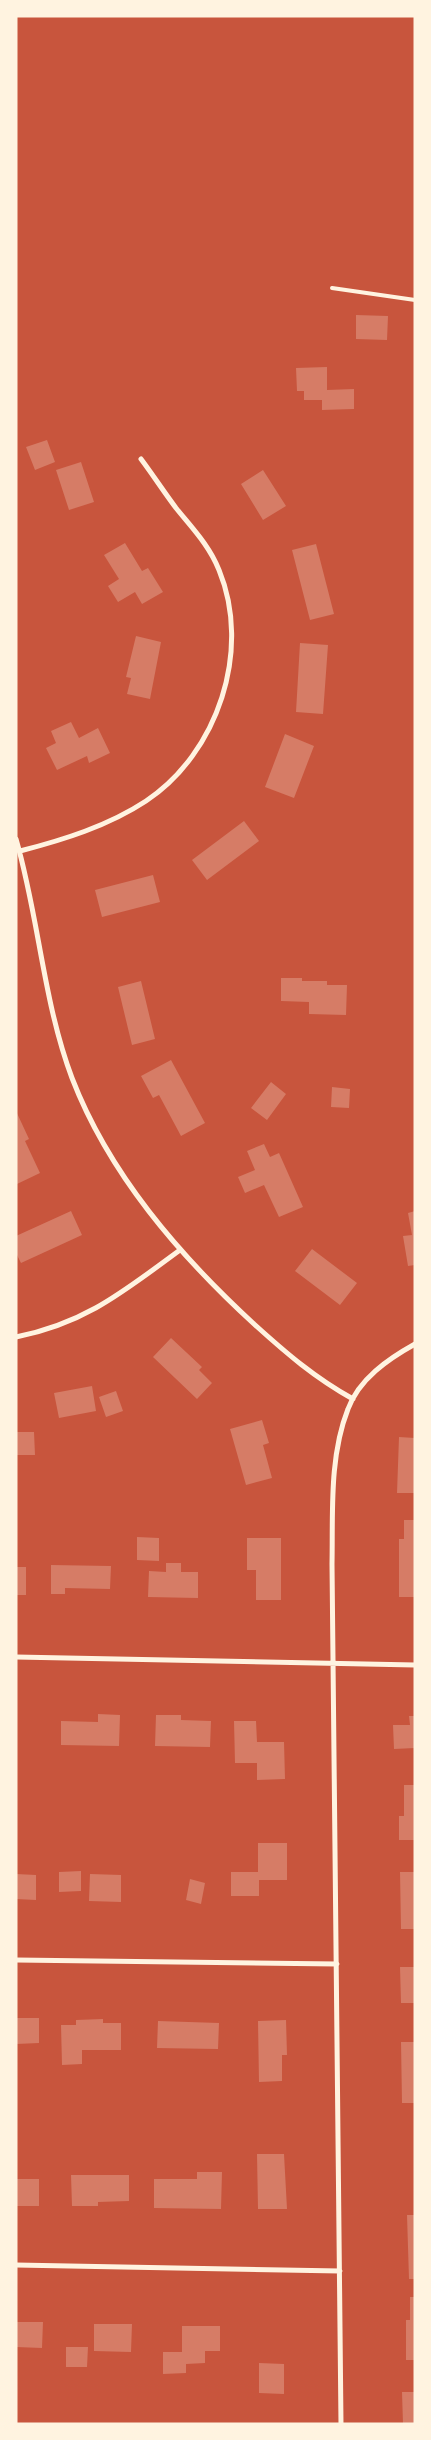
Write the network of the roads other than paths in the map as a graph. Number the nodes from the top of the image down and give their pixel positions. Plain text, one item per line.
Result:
1 (332, 288) dead end
2 (415, 300) edge
3 (141, 458) dead end
4 (16, 839) edge
5 (20, 851) junction
6 (180, 1250) junction
7 (16, 1337) edge
8 (415, 1344) edge
9 (353, 1399) junction
10 (16, 1657) edge
11 (333, 1662) junction
12 (415, 1664) edge
13 (16, 1960) edge
14 (336, 1964) junction
15 (16, 2266) edge
16 (340, 2271) junction
17 (341, 2424) edge

1 - 2 lane
3 - 5 street
4 - 5 street
5 - 6 street
6 - 7 street
6 - 9 street
8 - 9 street
9 - 11 street
10 - 11 street
11 - 12 street
11 - 14 street
13 - 14 street
14 - 16 street
15 - 16 street
16 - 17 street

